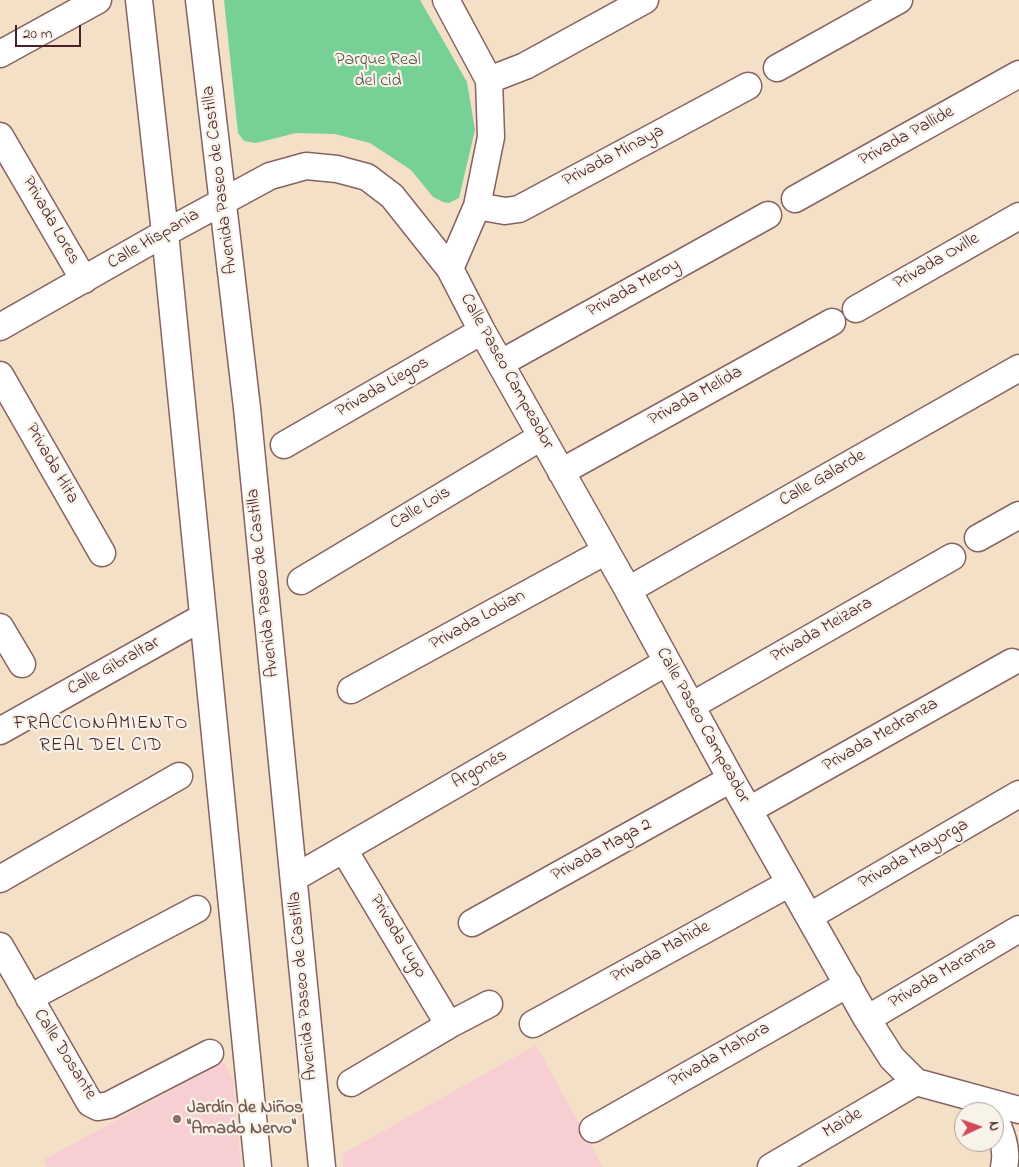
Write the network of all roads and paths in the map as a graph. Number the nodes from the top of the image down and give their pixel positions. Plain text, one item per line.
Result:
1 (98, 0) edge
2 (139, 0) edge
3 (200, 0) edge
4 (446, 0) edge
5 (645, 0) edge
6 (899, 0) edge
7 (0, 54) edge
8 (777, 68) dead end
9 (1019, 74) edge
10 (489, 80) junction
11 (748, 86) dead end
12 (0, 136) edge
13 (795, 200) dead end
14 (223, 201) junction
15 (477, 206) junction
16 (768, 215) dead end
17 (1019, 216) edge
18 (165, 233) junction
19 (450, 269) junction
20 (84, 280) junction
21 (856, 309) dead end
22 (832, 322) dead end
23 (0, 326) edge
24 (482, 331) junction
25 (501, 363) junction
26 (1019, 368) edge
27 (0, 375) edge
28 (542, 437) junction
29 (284, 445) dead end
30 (561, 472) junction
31 (1019, 515) edge
32 (978, 538) dead end
33 (606, 551) junction
34 (102, 553) dead end
35 (952, 556) dead end
36 (301, 580) dead end
37 (628, 590) junction
38 (203, 617) junction
39 (0, 626) edge
40 (667, 662) junction
41 (1012, 662) dead end
42 (22, 664) dead end
43 (351, 690) dead end
44 (692, 706) junction
45 (0, 731) edge
46 (179, 776) dead end
47 (731, 779) junction
48 (1019, 794) edge
49 (749, 810) junction
50 (344, 850) junction
51 (294, 878) junction
52 (0, 879) edge
53 (790, 883) junction
54 (197, 909) dead end
55 (810, 916) junction
56 (472, 922) dead end
57 (1019, 929) edge
58 (0, 946) edge
59 (848, 984) junction
60 (29, 998) junction
61 (489, 1004) dead end
62 (867, 1019) junction
63 (533, 1024) dead end
64 (449, 1025) junction
65 (210, 1054) dead end
66 (916, 1082) junction
67 (351, 1083) dead end
68 (968, 1102) edge
69 (1004, 1110) edge
70 (1019, 1110) edge
71 (592, 1128) dead end
72 (1004, 1144) edge
73 (258, 1167) edge
74 (322, 1167) edge
75 (771, 1167) edge
76 (1004, 1167) edge

1 - 7 street
2 - 18 street
3 - 14 street, Avenida Paseo de Castilla
4 - 10 street
5 - 10 street
6 - 8 street
9 - 13 street, Privada Pallide
10 - 15 street
11 - 15 street, Privada Minaya
12 - 20 street, Privada Lores
14 - 18 street, Calle Hispania
14 - 19 street, Calle Hispania
14 - 51 street, Avenida Paseo de Castilla
15 - 19 street
16 - 25 street, Privada Meroy
17 - 21 street, Privada Oville
18 - 20 street, Calle Hispania
18 - 38 street
19 - 24 street, Calle Paseo Campeador
20 - 23 street, Calle Hispania
22 - 30 street, Privada Melida
24 - 25 street, Calle Paseo Campeador
24 - 29 street, Privada Liegos
25 - 28 street, Calle Paseo Campeador
26 - 37 street, Calle Galarde
27 - 34 street, Privada Hita
28 - 30 street, Calle Paseo Campeador
28 - 36 street, Calle Lois
30 - 33 street, Calle Paseo Campeador
31 - 32 street
33 - 37 street, Calle Paseo Campeador
33 - 43 street, Privada Lobian
35 - 44 street, Privada Meizara
37 - 40 street, Calle Paseo Campeador
38 - 45 street, Calle Gibraltar
38 - 73 street
39 - 42 street
40 - 44 street, Calle Paseo Campeador
40 - 50 street, Argonés
41 - 49 street, Privada Medranza
44 - 47 street, Calle Paseo Campeador
46 - 52 street
47 - 49 street, Calle Paseo Campeador
47 - 56 street, Privada Maga 2
48 - 55 street, Privada Mayorga
49 - 53 street, Calle Paseo Campeador
50 - 51 street, Argonés
50 - 64 street, Privada Lugo
51 - 74 street, Avenida Paseo de Castilla
53 - 55 street, Calle Paseo Campeador
53 - 63 street, Privada Mahide
54 - 60 street
55 - 59 street, Calle Paseo Campeador
57 - 62 street, Privada Maranza
58 - 60 street, Calle Dosante
59 - 62 street, Calle Paseo Campeador
59 - 71 street, Privada Mahora
60 - 65 street, Calle Dosante
61 - 64 street
62 - 66 street, Calle Paseo Campeador
64 - 67 street
66 - 68 street
66 - 75 street, Maide
69 - 70 street
72 - 76 street

